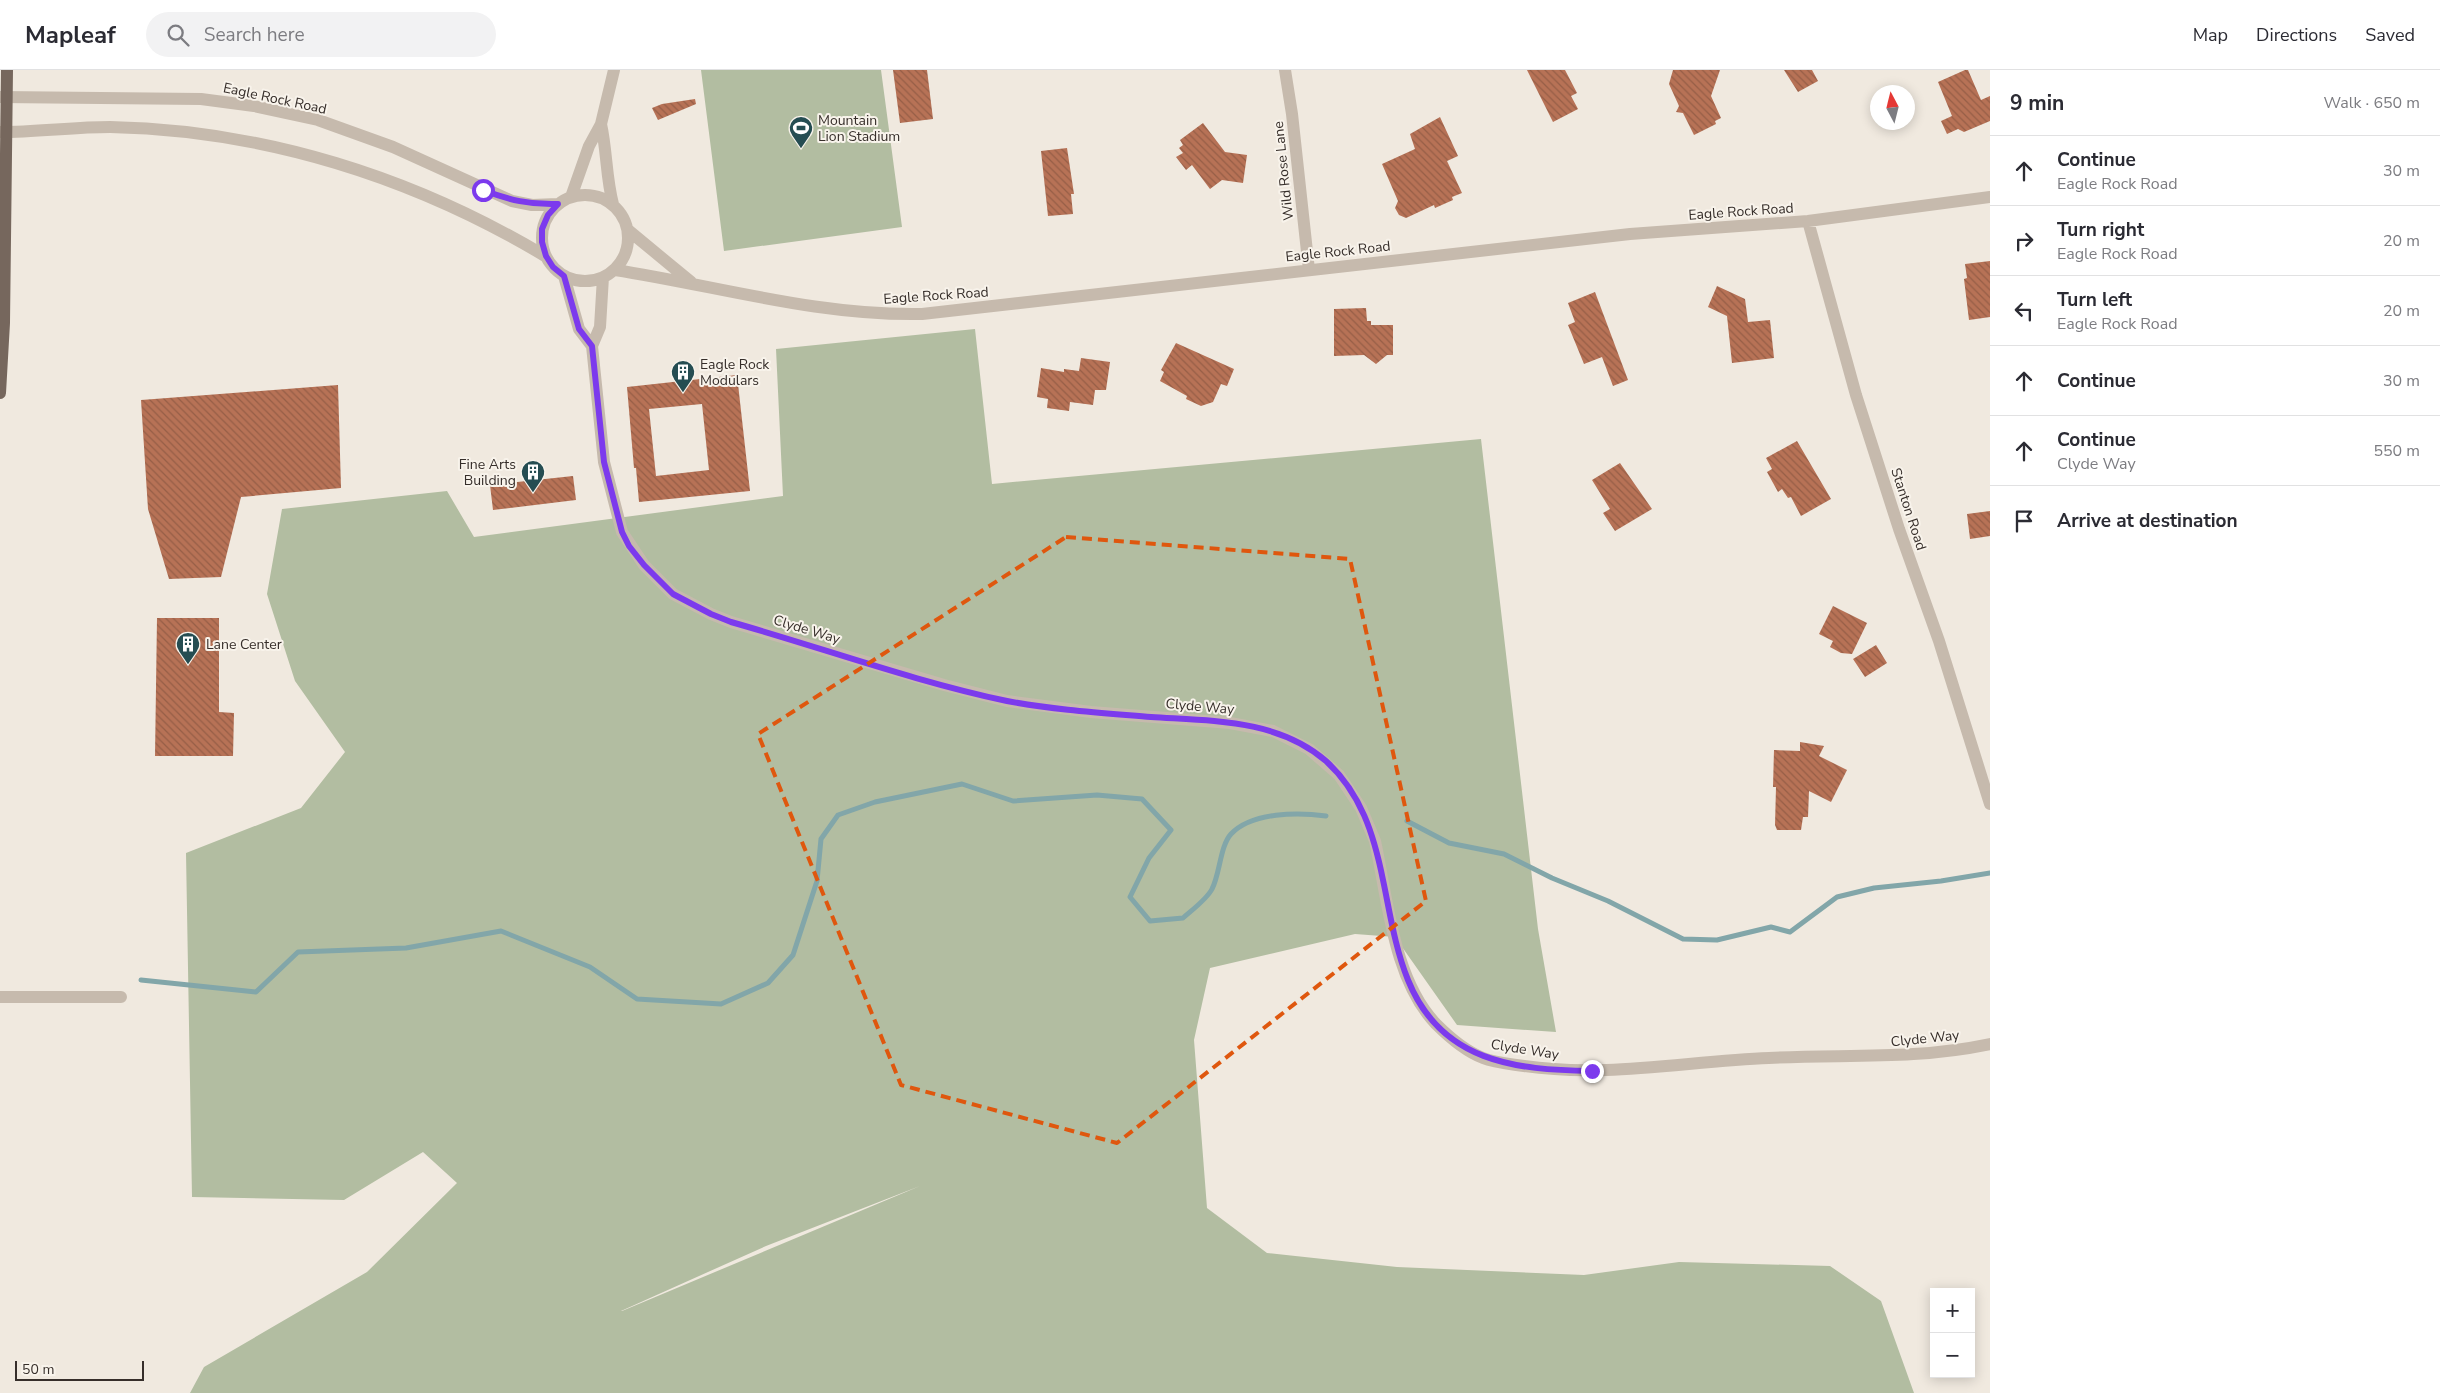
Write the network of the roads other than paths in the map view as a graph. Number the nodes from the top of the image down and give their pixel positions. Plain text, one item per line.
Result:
1 (7, 70) edge
2 (614, 70) edge
3 (1285, 70) edge
4 (3, 97) edge
5 (600, 124) junction
6 (4, 132) edge
7 (571, 197) junction
8 (1990, 197) edge
9 (558, 204) junction
10 (613, 204) junction
11 (1808, 221) junction
12 (628, 230) junction
13 (546, 256) junction
14 (615, 270) junction
15 (1309, 270) junction
16 (564, 276) junction
17 (604, 277) junction
18 (691, 282) junction
19 (592, 346) junction
20 (0, 393) edge
21 (1990, 804) edge
22 (0, 997) edge
23 (121, 997) dead end
24 (1990, 1044) edge

1 - 4 main road
2 - 5 street
3 - 15 street, Wild Rose Lane
4 - 6 main road
4 - 9 street, Eagle Rock Road
5 - 7 street
5 - 10 street
6 - 13 street
6 - 20 main road
7 - 9 street, Eagle Rock Road
7 - 10 street, Eagle Rock Road
8 - 11 street, Eagle Rock Road
9 - 13 street, Eagle Rock Road
10 - 12 street, Eagle Rock Road
11 - 15 street, Eagle Rock Road
11 - 21 street, Stanton Road
12 - 14 street
12 - 18 street, Eagle Rock Road
13 - 16 street
14 - 17 street
14 - 18 street, Eagle Rock Road
15 - 18 street, Eagle Rock Road
16 - 17 street
16 - 19 street
17 - 19 street
19 - 24 street, Clyde Way
22 - 23 street

